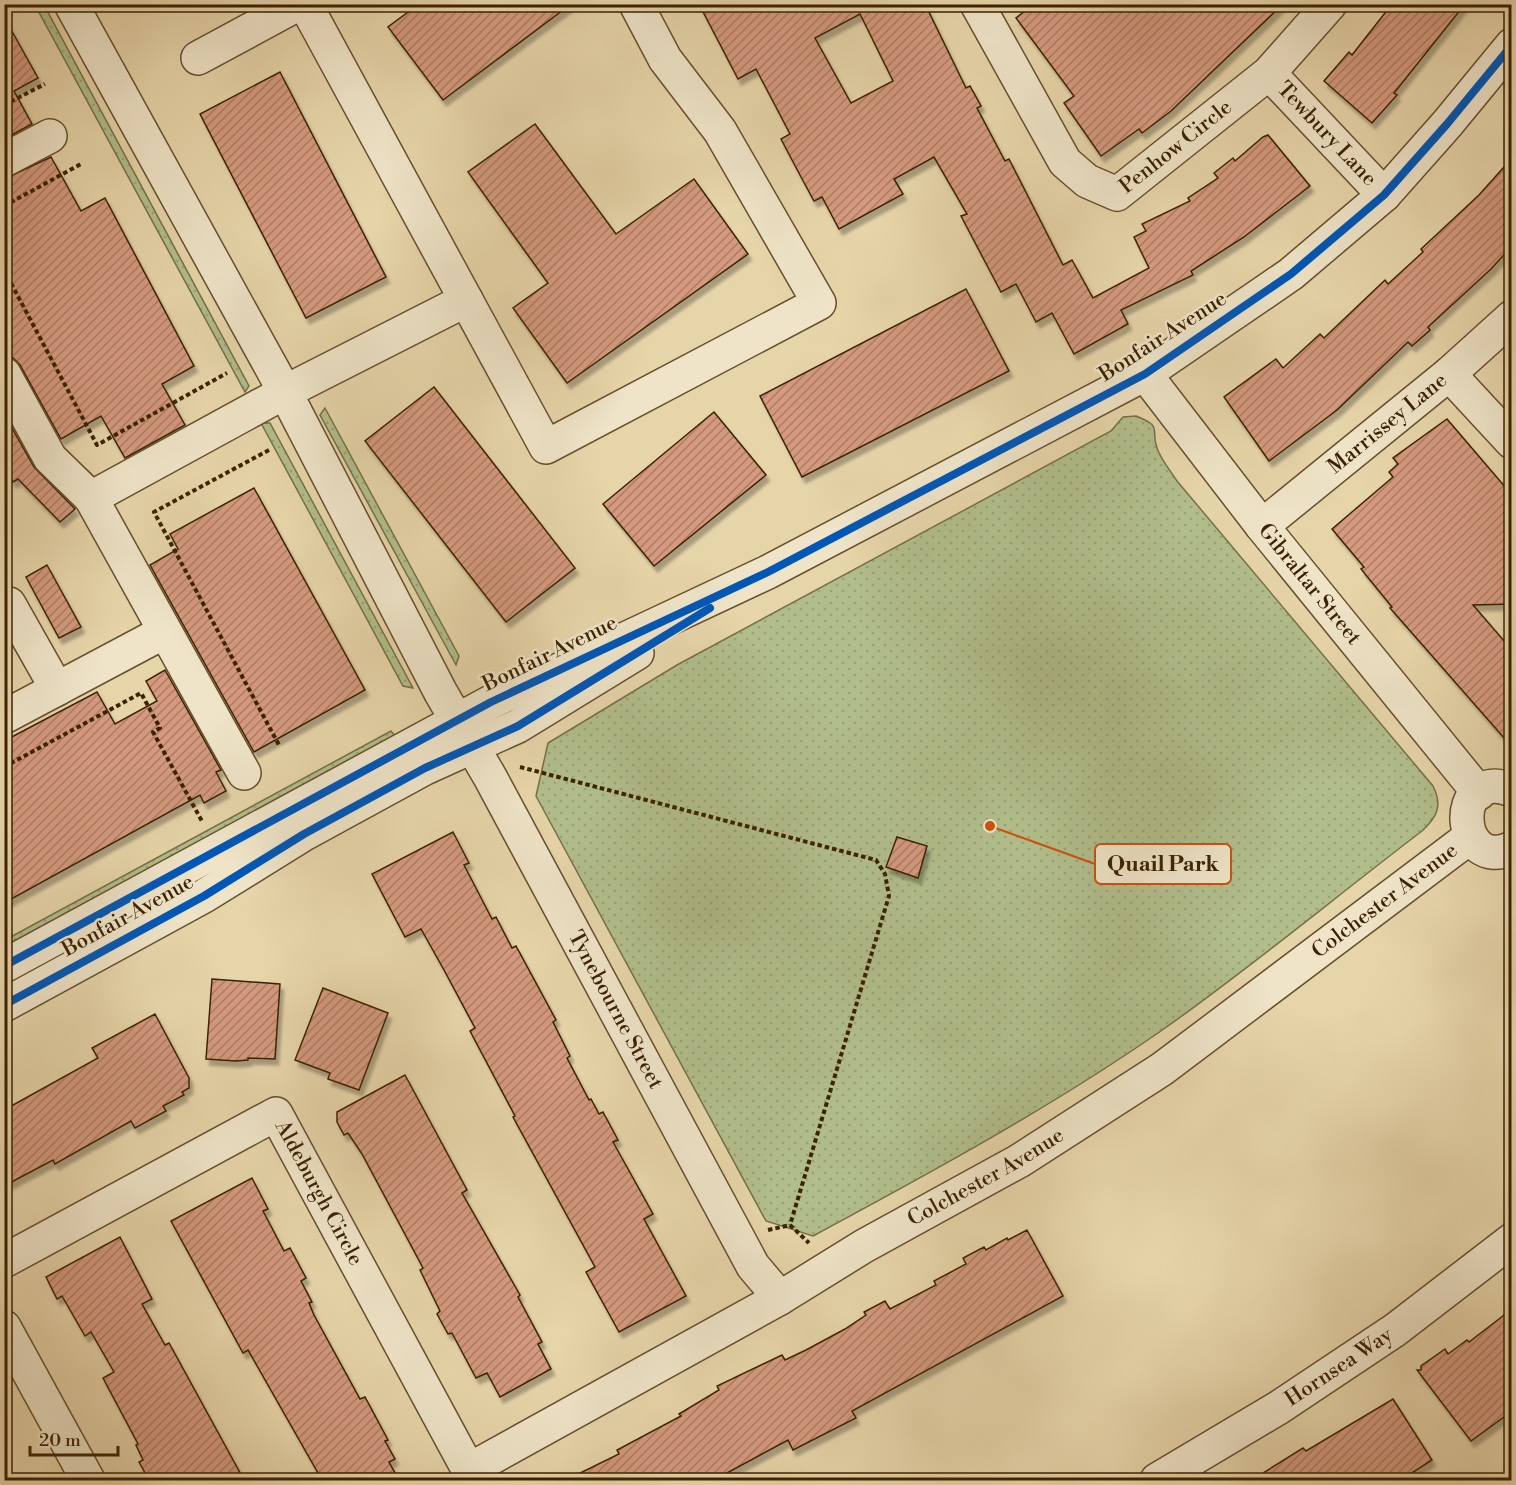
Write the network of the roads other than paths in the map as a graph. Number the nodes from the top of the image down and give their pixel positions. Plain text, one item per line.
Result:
1 (71, 4) edge
2 (298, 4) edge
3 (305, 4) edge
4 (636, 4) edge
5 (1330, 4) edge
6 (979, 5) edge
7 (1512, 45) edge
8 (198, 58) dead end
9 (1269, 73) junction
10 (50, 136) dead end
11 (4, 160) edge
12 (1384, 195) junction
13 (466, 300) junction
14 (1509, 325) edge
15 (4, 374) edge
16 (1145, 374) junction
17 (1449, 374) junction
18 (285, 392) junction
19 (1512, 442) edge
20 (91, 498) junction
21 (1262, 526) junction
22 (4, 606) edge
23 (164, 632) junction
24 (57, 689) junction
25 (4, 717) edge
26 (464, 734) junction
27 (244, 773) dead end
28 (1512, 789) edge
29 (1479, 793) junction
30 (1470, 837) junction
31 (1512, 848) edge
32 (4, 966) edge
33 (4, 1005) edge
34 (1512, 1240) edge
35 (4, 1262) edge
36 (780, 1298) junction
37 (4, 1327) edge
38 (472, 1475) edge
39 (88, 1480) edge
40 (1157, 1480) edge

1 - 18 street, Tynebourne Street
2 - 8 street
3 - 13 street
4 - 13 street
5 - 9 street, Penhow Circle
6 - 9 street, Penhow Circle
7 - 12 street, Bonfair Avenue
9 - 12 street, Tewbury Lane
10 - 11 street
12 - 16 street, Bonfair Avenue
13 - 18 street
14 - 17 street, Marrissey Lane
15 - 20 street
16 - 21 street, Gibraltar Street
16 - 26 street, Bonfair Avenue
17 - 19 street
17 - 21 street, Marrissey Lane
18 - 20 street
18 - 26 street, Tynebourne Street
20 - 23 street
21 - 29 street, Gibraltar Street
22 - 24 street
23 - 24 street
23 - 27 street
24 - 25 street
26 - 32 street, Bonfair Avenue
26 - 33 street, Bonfair Avenue
26 - 36 street, Tynebourne Street
28 - 29 street
29 - 30 street
30 - 31 street
30 - 36 street, Colchester Avenue
34 - 40 street, Hornsea Way
35 - 38 street, Aldeburgh Circle
36 - 38 street, Colchester Avenue
37 - 39 street

